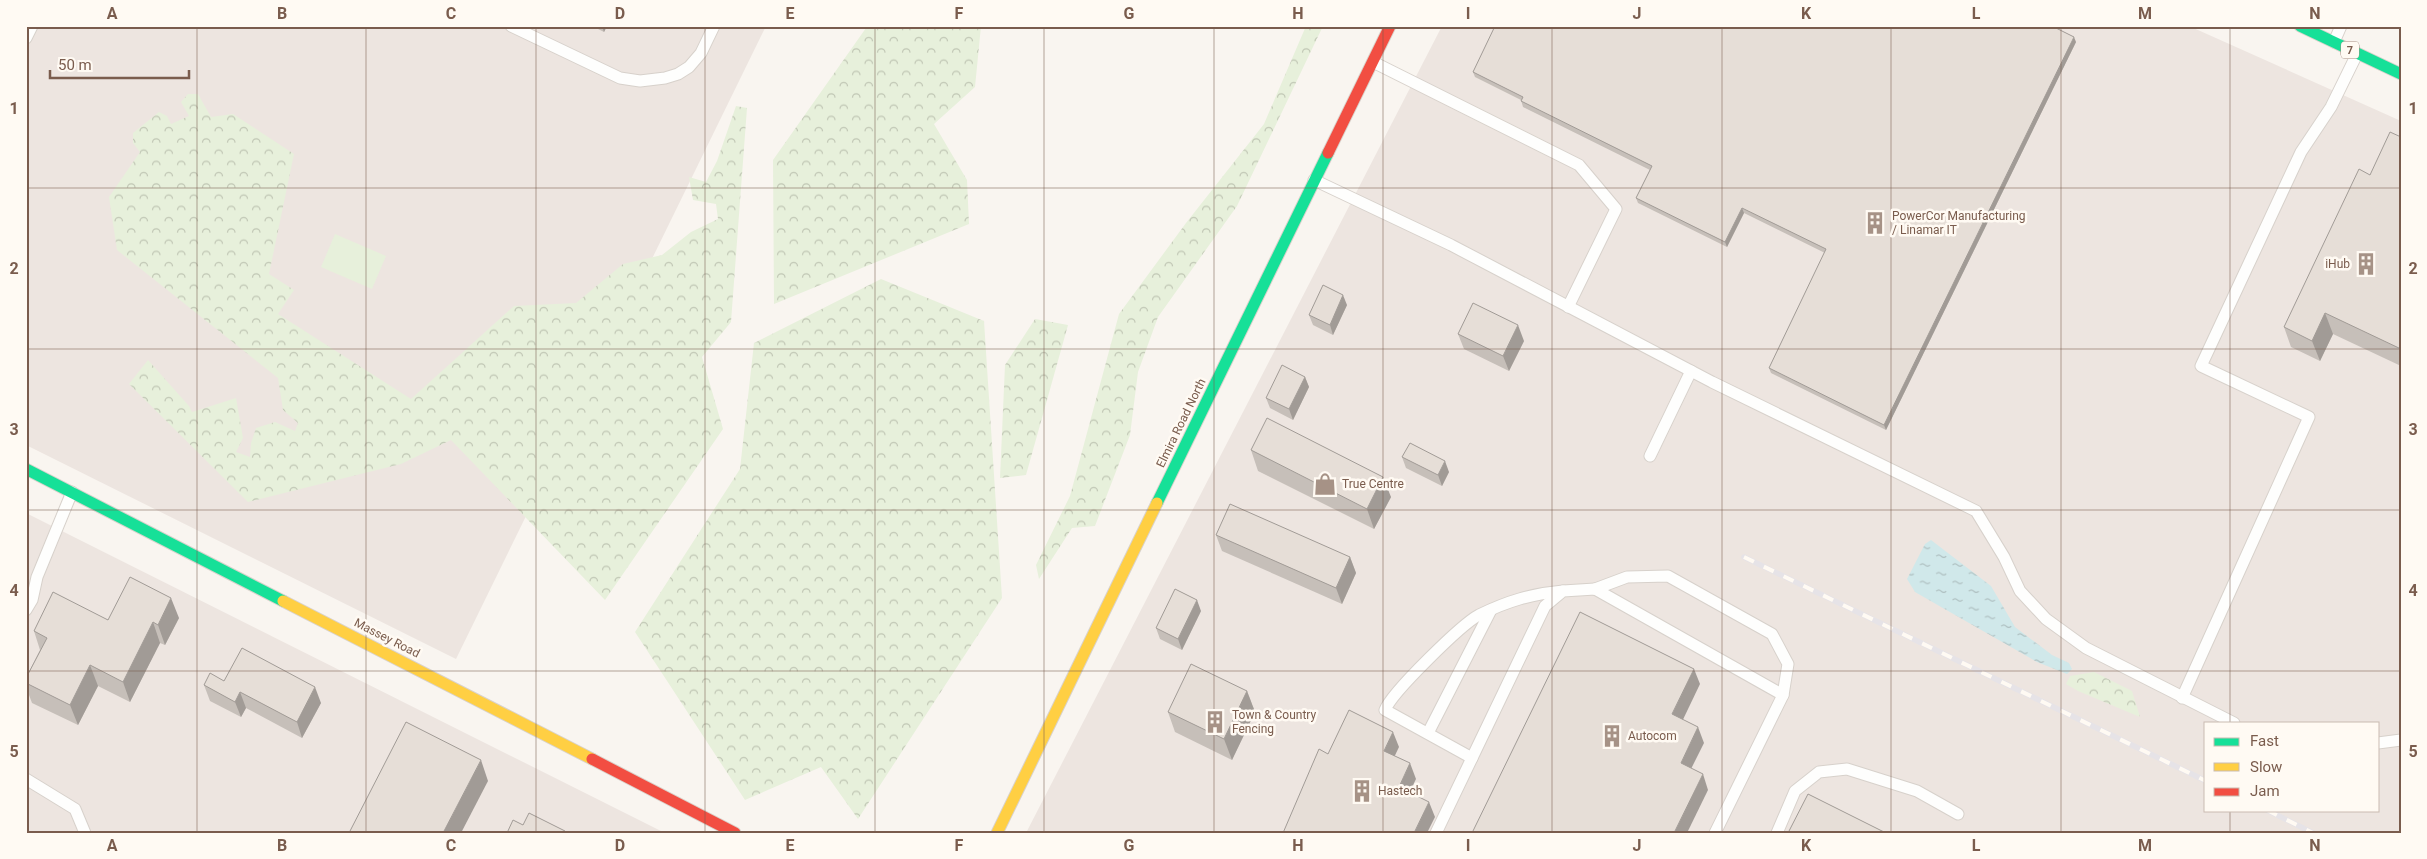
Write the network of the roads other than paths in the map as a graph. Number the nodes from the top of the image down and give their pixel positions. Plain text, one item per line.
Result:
1 (32, 26) edge
2 (511, 26) edge
3 (714, 26) edge
4 (1390, 26) edge
5 (2300, 26) edge
6 (2341, 26) edge
7 (26, 38) edge
8 (2334, 42) junction
9 (2357, 54) junction
10 (1372, 62) junction
11 (2401, 74) edge
12 (1314, 180) junction
13 (1568, 307) junction
14 (1691, 371) junction
15 (1650, 456) dead end
16 (26, 468) edge
17 (72, 492) junction
18 (1594, 589) junction
19 (1563, 591) junction
20 (26, 610) edge
21 (1491, 610) junction
22 (1783, 695) junction
23 (2182, 698) junction
24 (2232, 722) edge
25 (1428, 734) junction
26 (2401, 740) edge
27 (2380, 744) edge
28 (1472, 758) junction
29 (26, 780) edge
30 (1958, 814) dead end
31 (85, 833) edge
32 (735, 833) edge
33 (997, 833) edge
34 (1436, 833) edge
35 (1715, 833) edge
36 (1777, 833) edge

1 - 7 lane
2 - 3 lane
4 - 10 main road, Elmira Road North
5 - 8 main road, 7
6 - 8 lane
8 - 9 main road, 7
9 - 11 main road, 7
9 - 23 lane
10 - 12 main road, Elmira Road North
10 - 13 lane
12 - 13 lane
12 - 33 main road, Elmira Road North
13 - 14 lane
14 - 15 lane
14 - 23 lane
16 - 17 main road, Massey Road
17 - 20 lane
17 - 32 main road, Massey Road
18 - 19 lane
18 - 22 lane
18 - 22 lane
19 - 21 lane
19 - 28 lane
21 - 25 lane
21 - 25 lane
22 - 35 lane
23 - 24 lane
25 - 28 lane
26 - 27 lane
28 - 34 lane
29 - 31 lane
30 - 36 lane

